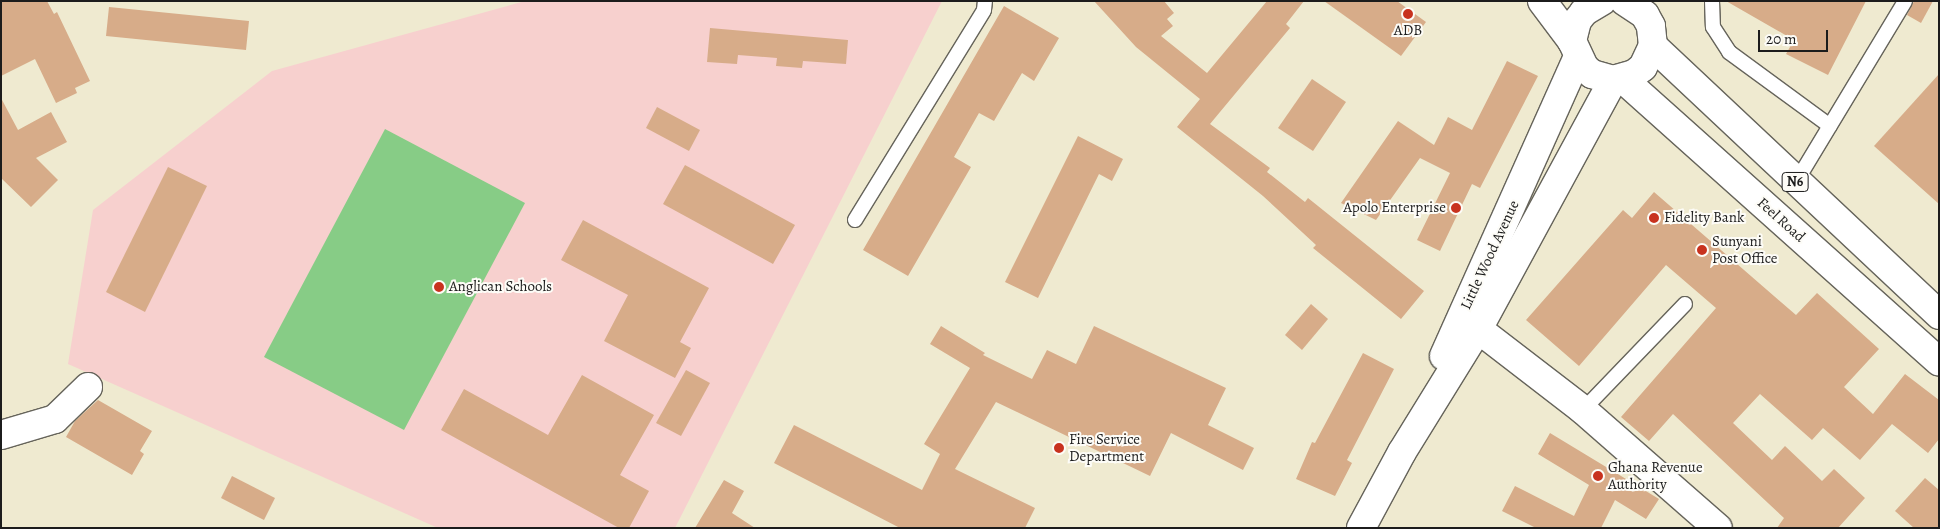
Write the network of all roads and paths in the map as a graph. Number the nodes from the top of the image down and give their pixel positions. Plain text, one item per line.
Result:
1 (985, 1) edge
2 (1542, 1) edge
3 (1602, 1) edge
4 (1624, 1) edge
5 (1712, 1) edge
6 (1905, 1) edge
7 (1655, 24) edge
8 (1575, 50) junction
9 (1618, 79) junction
10 (1830, 126) junction
11 (1796, 182) junction
12 (855, 220) dead end
13 (1685, 304) dead end
14 (1939, 315) edge
15 (1478, 329) junction
16 (1939, 362) edge
17 (88, 387) dead end
18 (1583, 410) junction
19 (1, 435) edge
20 (1402, 452) junction
21 (1361, 528) edge
22 (1718, 528) edge

1 - 12 lane
2 - 8 main road, N6
3 - 8 main road, Little Wood Avenue
4 - 7 main road, N6
5 - 10 lane
6 - 10 lane
7 - 9 main road
7 - 11 main road, N6
8 - 9 main road, N6
8 - 20 main road, Little Wood Avenue
9 - 15 main road, Little Wood Avenue
9 - 16 main road, Feel Road / N6
10 - 11 lane
11 - 14 main road, N6
13 - 18 lane
15 - 18 main road
15 - 20 main road, Little Wood Avenue
17 - 19 main road
18 - 22 main road
20 - 21 main road, Little Wood Avenue

